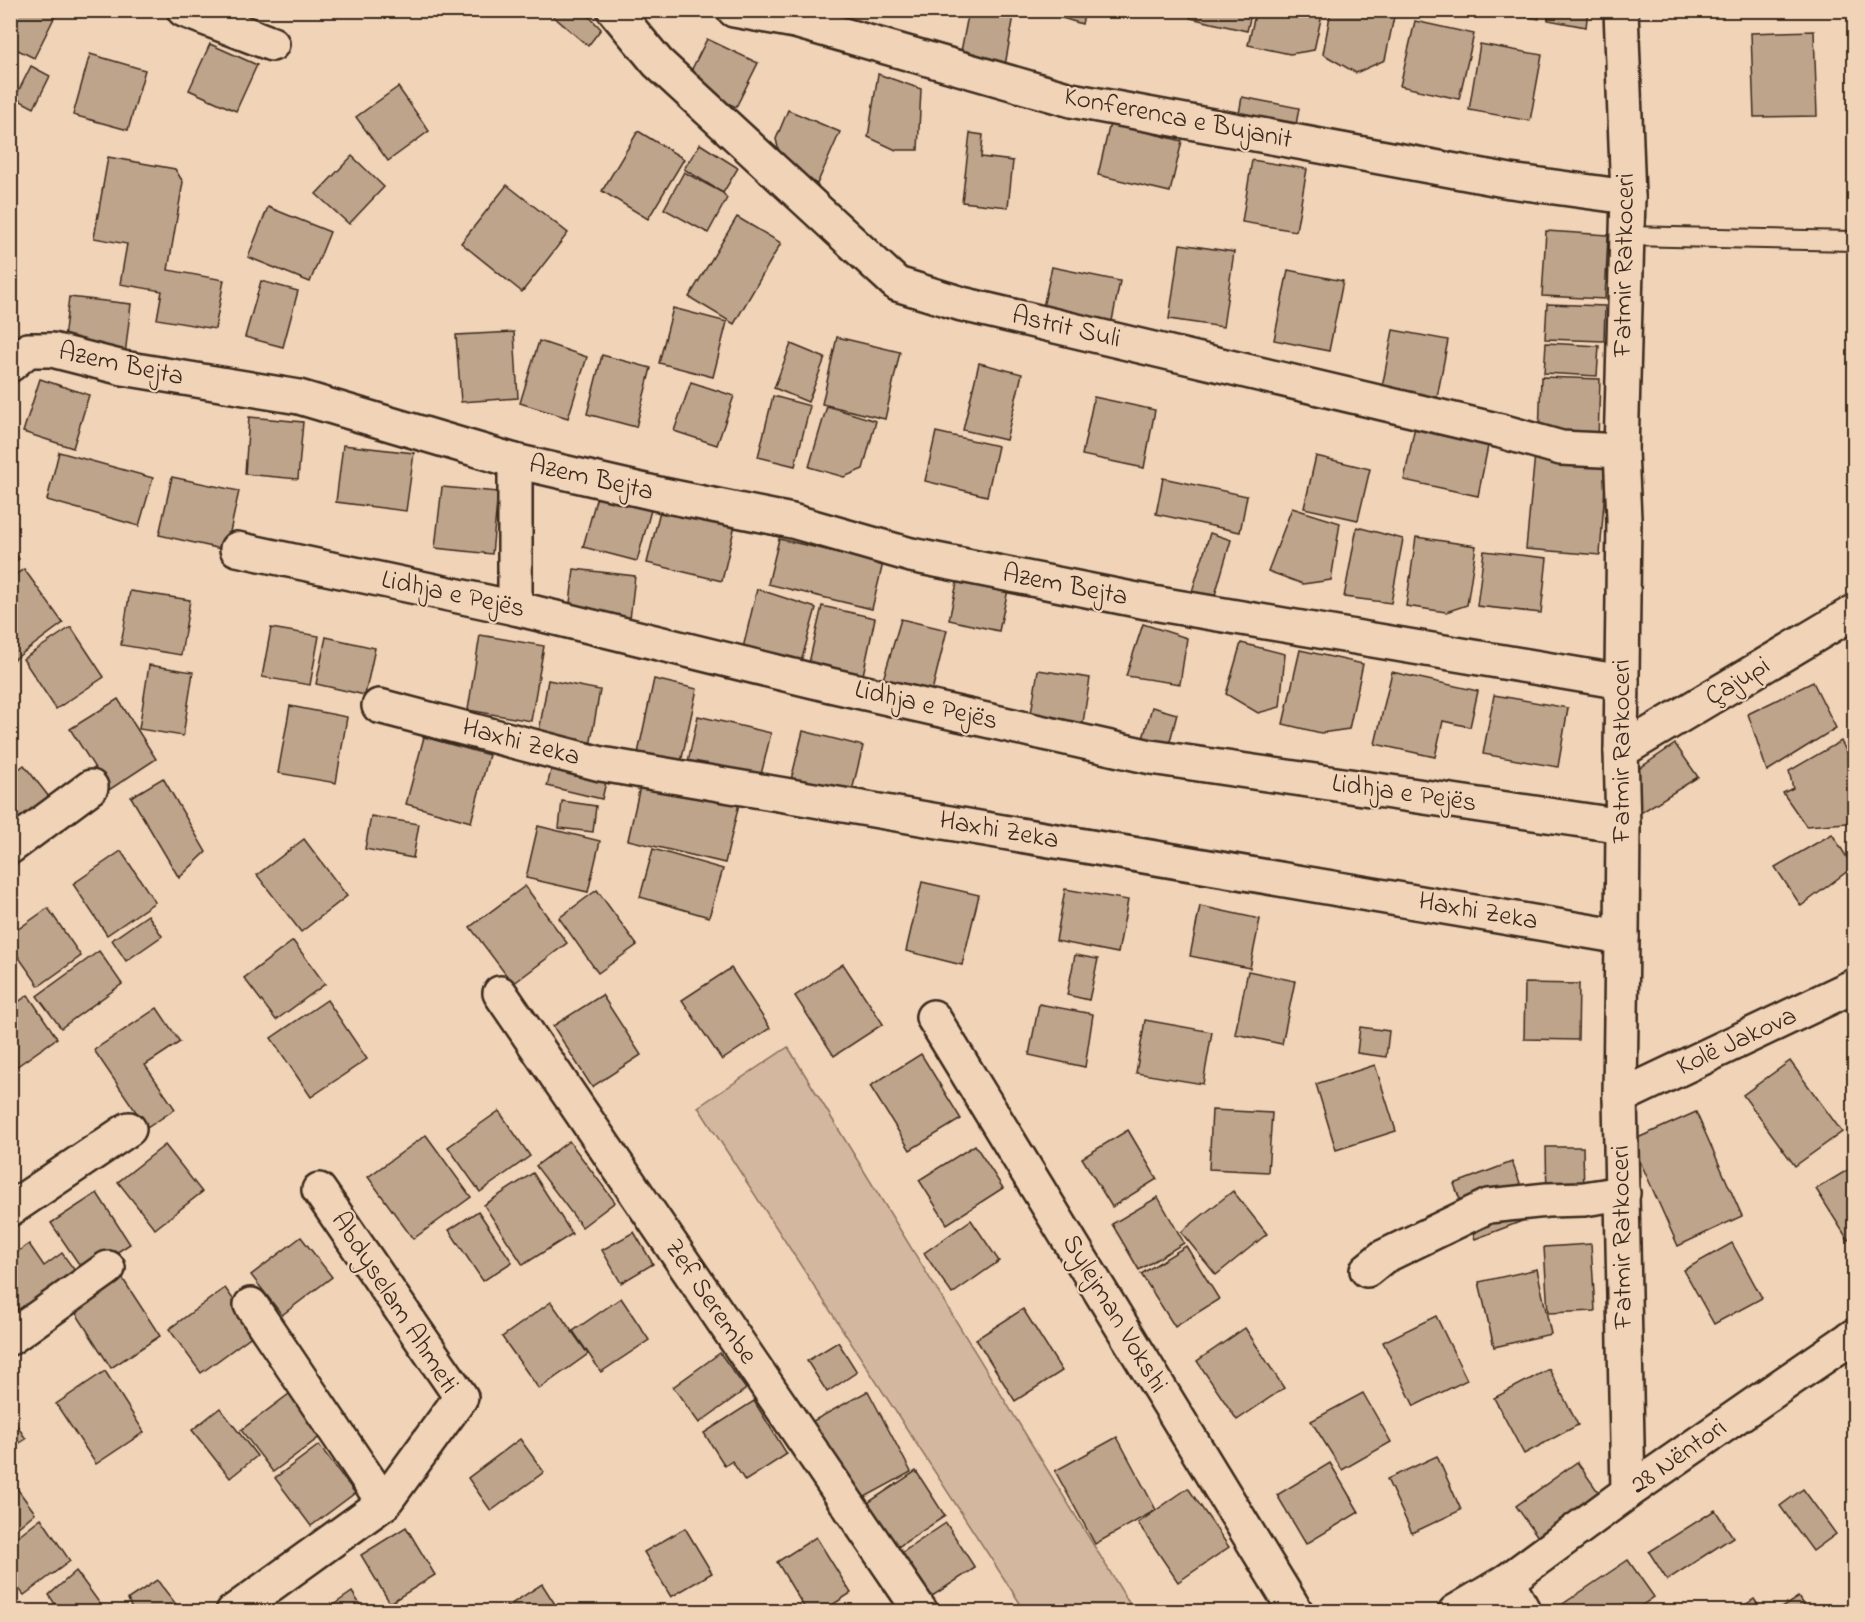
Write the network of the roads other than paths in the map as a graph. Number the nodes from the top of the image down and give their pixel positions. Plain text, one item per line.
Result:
1 (184, 10) edge
2 (614, 10) edge
3 (734, 10) edge
4 (1621, 10) edge
5 (272, 44) dead end
6 (1628, 197) junction
7 (1627, 236) junction
8 (1854, 240) edge
9 (10, 364) edge
10 (1621, 452) junction
11 (515, 461) junction
12 (237, 549) dead end
13 (515, 608) junction
14 (1854, 612) edge
15 (1622, 682) junction
16 (379, 706) dead end
17 (1621, 751) junction
18 (91, 787) dead end
19 (1623, 826) junction
20 (10, 847) edge
21 (1622, 937) junction
22 (1854, 986) edge
23 (500, 993) dead end
24 (933, 1017) dead end
25 (1620, 1097) junction
26 (129, 1129) dead end
27 (319, 1190) dead end
28 (1623, 1193) junction
29 (10, 1209) edge
30 (108, 1268) dead end
31 (1367, 1270) dead end
32 (251, 1305) dead end
33 (1854, 1336) edge
34 (10, 1338) edge
35 (1628, 1492) junction
36 (384, 1503) junction
37 (1507, 1581) junction
38 (232, 1611) edge
39 (921, 1611) edge
40 (1296, 1611) edge
41 (1455, 1611) edge
42 (1524, 1611) edge

1 - 5 street
2 - 10 street, Astrit Suli
3 - 6 street, Konferenca e Bujanit
4 - 6 street, Fatmir Ratkoceri
6 - 7 street, Fatmir Ratkoceri
7 - 8 lane
7 - 10 street, Fatmir Ratkoceri
9 - 11 street, Azem Bejta
10 - 15 street, Fatmir Ratkoceri
11 - 13 street, Azem Bejta
11 - 15 street, Azem Bejta
12 - 13 street, Lidhja e Pejës
13 - 19 street, Lidhja e Pejës
14 - 17 street, Çajupi
15 - 17 street, Fatmir Ratkoceri
16 - 21 street, Haxhi Zeka
17 - 19 street, Fatmir Ratkoceri
18 - 20 street
19 - 21 street, Fatmir Ratkoceri
21 - 25 street, Fatmir Ratkoceri
22 - 25 street, Kolë Jakova
23 - 39 street, Zef Serembe
24 - 40 street, Sylejman Vokshi
25 - 28 street, Fatmir Ratkoceri
26 - 29 street
27 - 36 street, Abdyselam Ahmeti
28 - 31 street
28 - 35 street, Fatmir Ratkoceri
30 - 34 street
32 - 36 street
33 - 35 street, 28 Nëntori
35 - 37 street, 28 Nëntori
36 - 38 street, Abdyselam Ahmeti
37 - 41 street, 28 Nëntori
37 - 42 street

